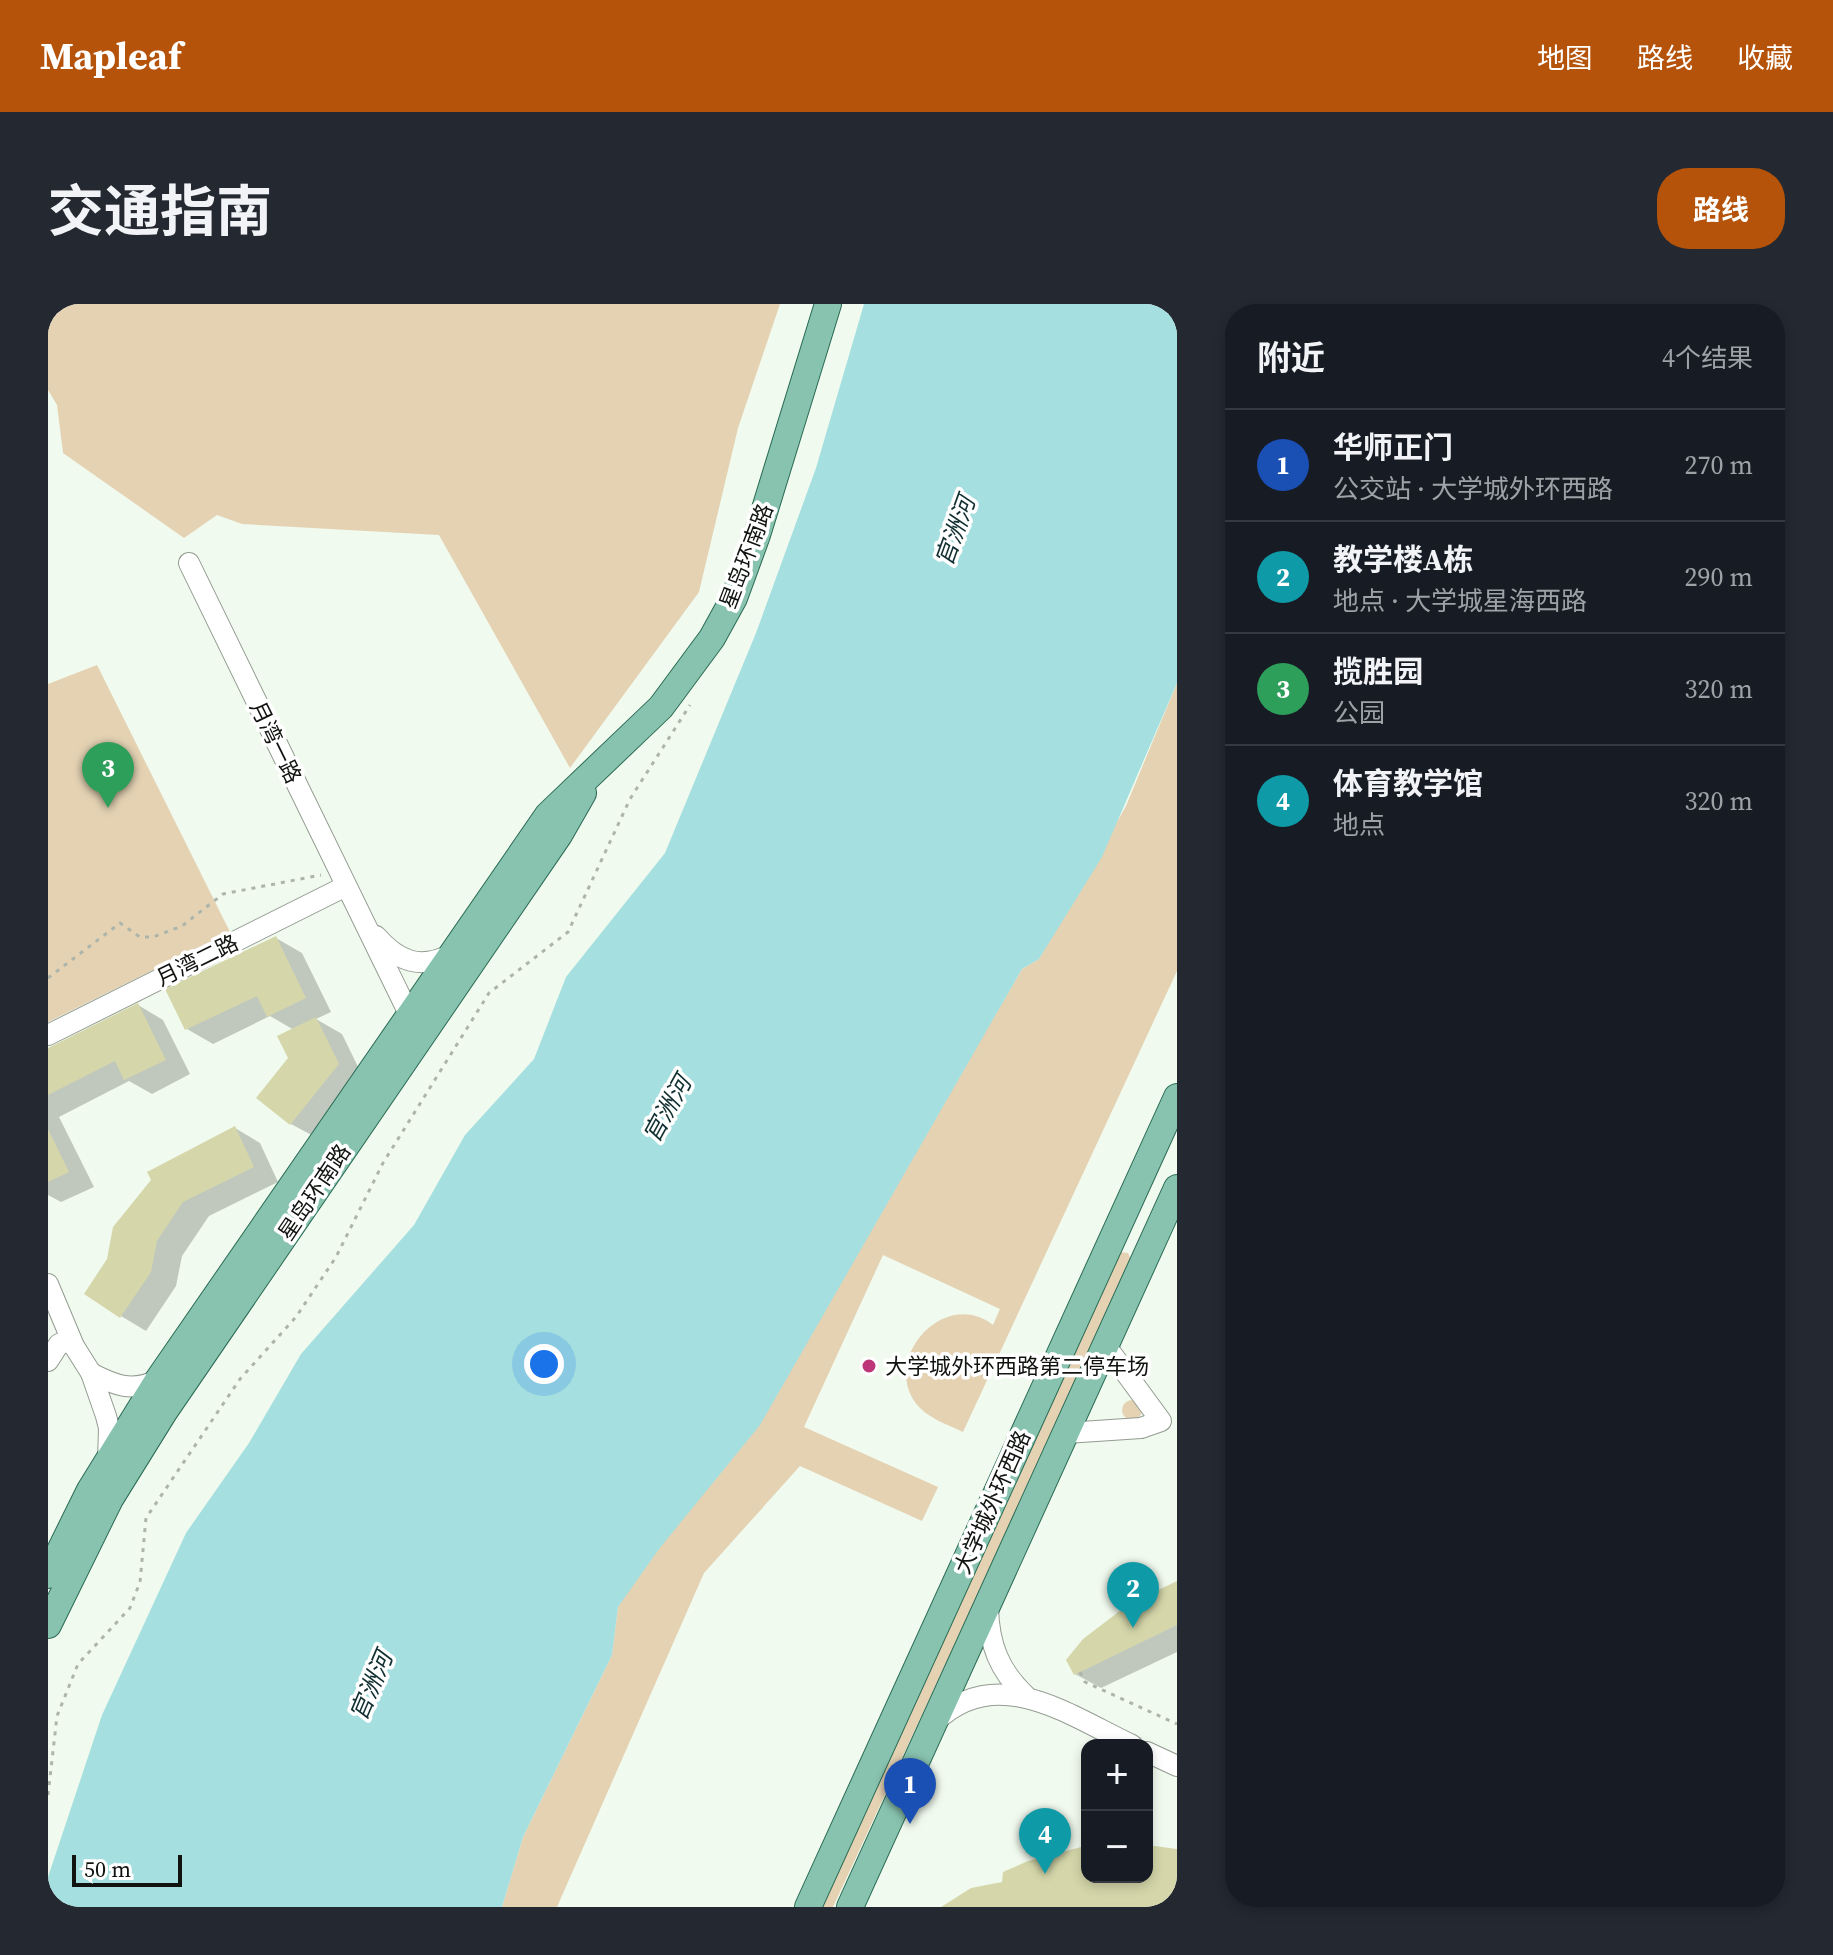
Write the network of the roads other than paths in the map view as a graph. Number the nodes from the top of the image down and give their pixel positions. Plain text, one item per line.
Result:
1 (828, 304) edge
2 (189, 563) dead end
3 (597, 769) junction
4 (343, 879) junction
5 (363, 921) junction
6 (453, 953) junction
7 (410, 1016) junction
8 (48, 1035) edge
9 (1177, 1097) edge
10 (1134, 1189) junction
11 (1175, 1199) edge
12 (1110, 1242) junction
13 (1146, 1256) junction
14 (48, 1284) edge
15 (74, 1346) junction
16 (1106, 1346) junction
17 (48, 1361) edge
18 (91, 1373) junction
19 (158, 1380) junction
20 (1169, 1424) edge
21 (1066, 1433) junction
22 (108, 1461) junction
23 (51, 1558) edge
24 (988, 1608) junction
25 (48, 1625) edge
26 (1026, 1696) junction
27 (936, 1721) junction
28 (1119, 1739) edge
29 (1153, 1755) edge
30 (1177, 1766) edge
31 (808, 1907) edge
32 (850, 1907) edge

1 - 3 main road, 星岛环南路
2 - 4 street, 月湾一路
3 - 6 main road, 星岛环南路
3 - 25 main road, 星岛环南路
4 - 5 street, 月湾一路
4 - 8 street, 月湾二路
5 - 6 street, 月湾一路
5 - 7 street, 月湾一路
6 - 7 main road, 星岛环南路
7 - 19 main road, 星岛环南路
9 - 10 main road, 大学城外环西路
10 - 11 main road
10 - 12 main road, 大学城外环西路
11 - 13 main road, 大学城外环西路
12 - 13 main road
12 - 31 main road, 大学城外环西路
13 - 16 main road, 大学城外环西路
14 - 15 street
15 - 17 street
15 - 18 street
16 - 20 street
16 - 21 main road, 大学城外环西路
18 - 19 street
18 - 22 street
19 - 22 main road, 星岛环南路
20 - 21 street
21 - 24 main road, 大学城外环西路
22 - 23 main road, 星岛环南路
24 - 26 street
24 - 27 main road, 大学城外环西路
26 - 27 street
26 - 28 street
27 - 32 main road, 大学城外环西路
29 - 30 street

